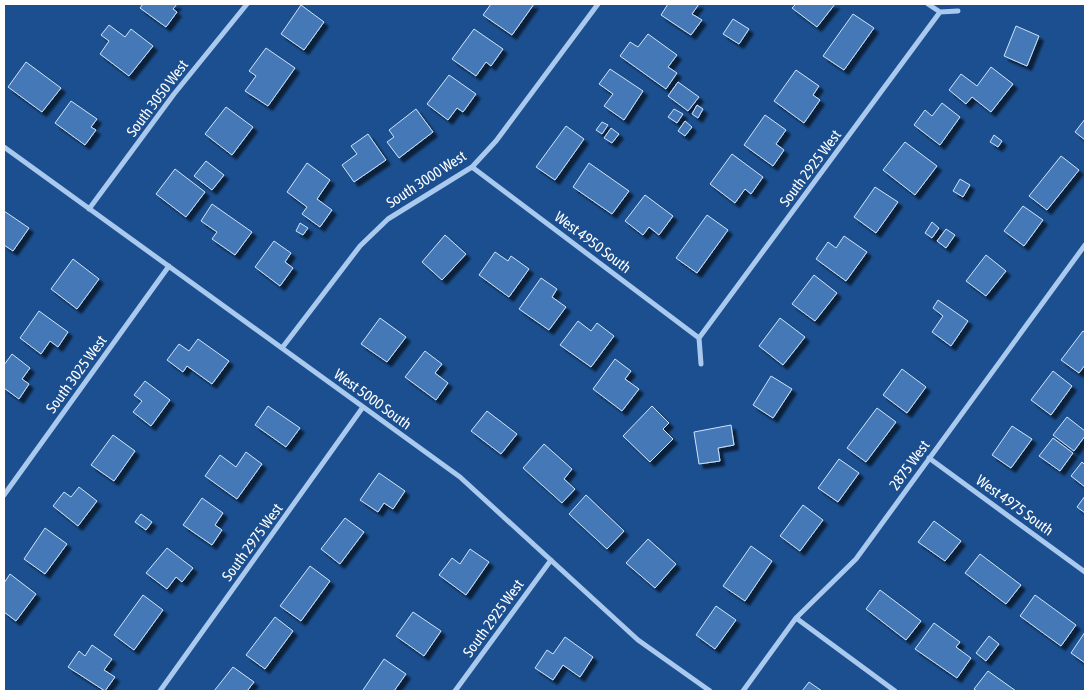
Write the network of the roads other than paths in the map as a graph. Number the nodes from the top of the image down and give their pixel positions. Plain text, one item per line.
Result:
1 (246, 4) edge
2 (598, 4) edge
3 (928, 4) edge
4 (958, 11) dead end
5 (940, 12) junction
6 (4, 147) edge
7 (472, 167) junction
8 (89, 209) junction
9 (1085, 245) edge
10 (169, 266) junction
11 (699, 338) junction
12 (282, 348) junction
13 (701, 364) dead end
14 (363, 407) junction
15 (929, 458) junction
16 (4, 495) edge
17 (551, 560) junction
18 (1085, 572) edge
19 (796, 618) junction
20 (160, 691) edge
21 (455, 691) edge
22 (710, 691) edge
23 (743, 691) edge
24 (895, 691) edge

1 - 8 street, South 3050 West
2 - 7 street, South 3000 West
3 - 5 street
4 - 5 street
5 - 11 street, South 2925 West
6 - 8 street, West 5000 South
7 - 11 street, West 4950 South
7 - 12 street, South 3000 West
8 - 10 street, West 5000 South
9 - 15 street, 2875 West
10 - 12 street, West 5000 South
10 - 16 street, South 3025 West
11 - 13 street
12 - 14 street, West 5000 South
14 - 17 street, West 5000 South
14 - 20 street, South 2975 West
15 - 18 street, West 4975 South
15 - 19 street, 2875 West
17 - 21 street, South 2925 West
17 - 22 street, West 5000 South
19 - 23 street, 2875 West
19 - 24 street

